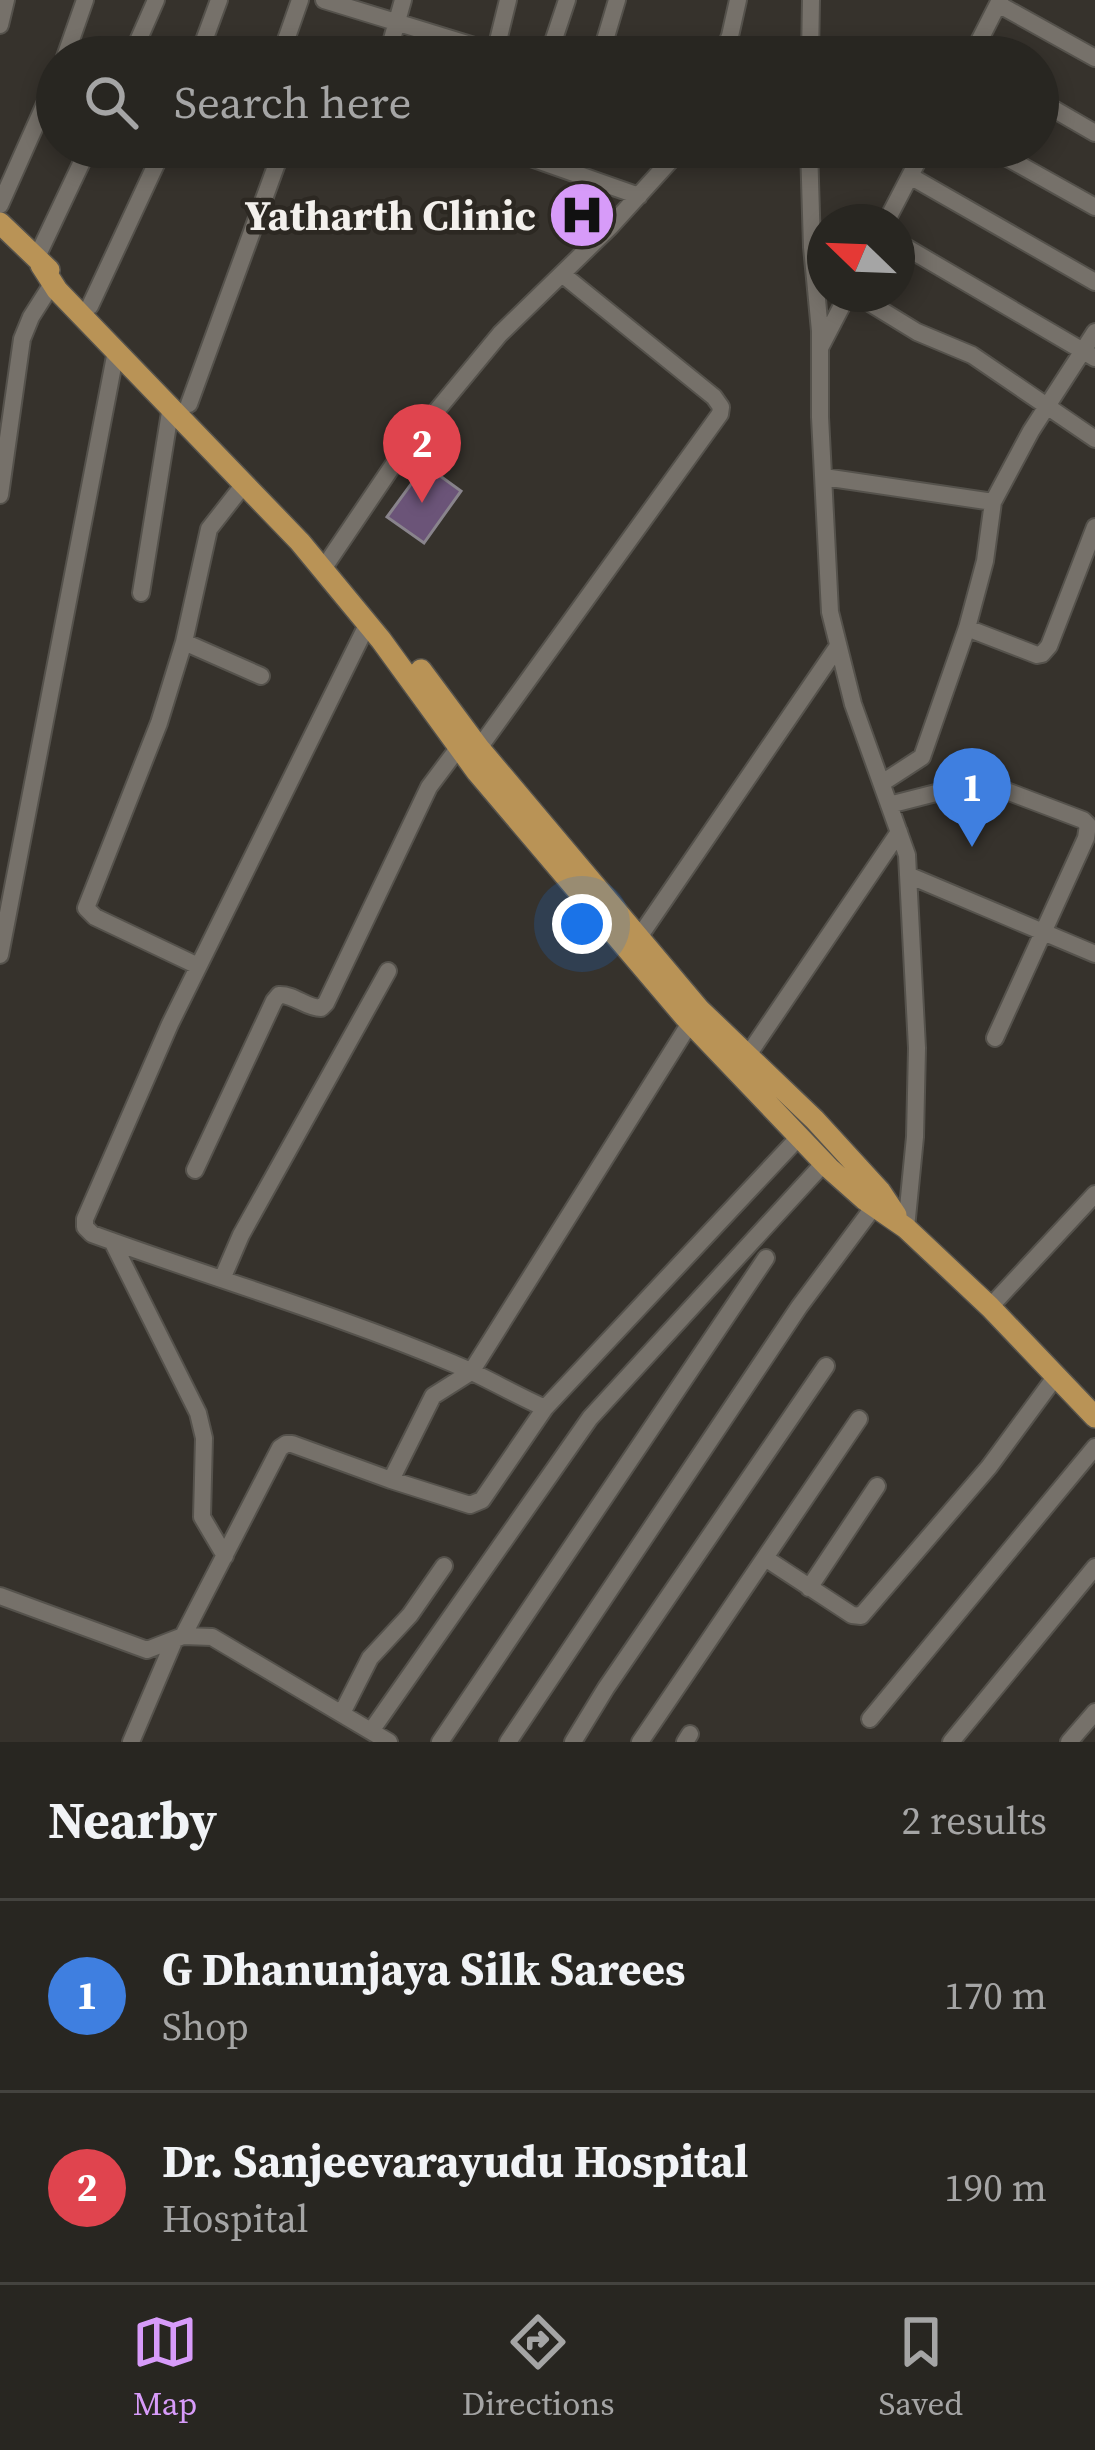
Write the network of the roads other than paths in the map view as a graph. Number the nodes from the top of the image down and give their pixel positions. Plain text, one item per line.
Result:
1 (6, 0) edge
2 (85, 0) edge
3 (156, 0) edge
4 (219, 0) edge
5 (300, 0) edge
6 (324, 0) edge
7 (403, 0) edge
8 (508, 0) edge
9 (567, 0) edge
10 (617, 0) edge
11 (738, 0) edge
12 (811, 0) edge
13 (999, 2) edge
14 (398, 22) junction
15 (0, 25) edge
16 (72, 36) edge
17 (140, 36) edge
18 (206, 36) edge
19 (287, 36) edge
20 (393, 36) edge
21 (441, 36) edge
22 (503, 36) edge
23 (555, 36) edge
24 (607, 36) edge
25 (730, 36) edge
26 (810, 36) edge
27 (982, 36) edge
28 (1057, 36) edge
29 (1059, 37) edge
30 (1095, 58) edge
31 (1059, 113) edge
32 (36, 124) edge
33 (1095, 134) edge
34 (81, 168) edge
35 (154, 168) edge
36 (275, 168) edge
37 (560, 168) edge
38 (664, 168) edge
39 (810, 168) edge
40 (914, 168) edge
41 (1025, 168) edge
42 (910, 176) junction
43 (639, 196) junction
44 (895, 204) edge
45 (0, 205) edge
46 (1095, 207) edge
47 (0, 224) edge
48 (915, 253) edge
49 (43, 269) junction
50 (562, 274) junction
51 (1095, 282) edge
52 (90, 306) junction
53 (841, 312) edge
54 (883, 312) edge
55 (1095, 332) edge
56 (820, 348) junction
57 (116, 351) junction
58 (1089, 355) edge
59 (180, 405) junction
60 (1047, 407) junction
61 (1095, 439) edge
62 (824, 477) junction
63 (245, 483) junction
64 (0, 495) edge
65 (993, 502) junction
66 (1095, 527) edge
67 (326, 563) junction
68 (141, 593) dead end
69 (368, 623) junction
70 (967, 628) junction
71 (184, 642) junction
72 (838, 646) junction
73 (261, 676) dead end
74 (469, 748) junction
75 (882, 783) junction
76 (889, 805) junction
77 (899, 832) junction
78 (908, 875) junction
79 (1044, 931) junction
80 (634, 944) junction
81 (1095, 954) edge
82 (0, 956) edge
83 (198, 966) junction
84 (388, 971) dead end
85 (689, 1023) junction
86 (995, 1038) dead end
87 (748, 1055) junction
88 (799, 1137) junction
89 (824, 1163) junction
90 (195, 1170) dead end
91 (1095, 1194) edge
92 (874, 1205) junction
93 (904, 1227) junction
94 (112, 1241) junction
95 (766, 1258) dead end
96 (222, 1279) junction
97 (990, 1307) junction
98 (826, 1366) dead end
99 (471, 1372) junction
100 (1056, 1376) junction
101 (544, 1408) junction
102 (1095, 1418) edge
103 (859, 1419) dead end
104 (1095, 1447) edge
105 (391, 1480) junction
106 (877, 1486) dead end
107 (225, 1556) junction
108 (765, 1558) junction
109 (444, 1566) dead end
110 (1095, 1567) edge
111 (809, 1588) junction
112 (0, 1596) edge
113 (179, 1638) junction
114 (1095, 1712) edge
115 (342, 1713) junction
116 (870, 1718) dead end
117 (371, 1731) junction
118 (131, 1742) edge
119 (389, 1742) edge
120 (440, 1742) edge
121 (508, 1742) edge
122 (573, 1742) edge
123 (640, 1742) edge
124 (951, 1742) edge
125 (1069, 1742) edge

1 - 15 street
2 - 16 street
3 - 17 street
4 - 18 street
5 - 19 street
6 - 14 street
7 - 14 street
8 - 22 street
9 - 23 street
10 - 24 street
11 - 25 street
12 - 26 street
13 - 27 street
13 - 28 street
14 - 20 street
14 - 21 street
29 - 30 street
31 - 33 street
32 - 45 street
34 - 49 street
35 - 52 street
36 - 59 street
37 - 43 street
38 - 43 street
39 - 56 street
40 - 42 street
41 - 46 street
42 - 44 street
42 - 51 street
43 - 50 street
47 - 49 main road
48 - 58 street
49 - 52 main road
49 - 57 main road
49 - 64 street
50 - 67 street
50 - 74 street
52 - 59 main road
53 - 56 street
54 - 60 street
55 - 58 street
56 - 62 street
57 - 59 main road
57 - 82 street
58 - 60 street
59 - 63 main road
59 - 67 main road
59 - 68 street
60 - 61 street
60 - 65 street
62 - 65 street
62 - 72 street
63 - 67 main road
63 - 71 street
65 - 70 street
66 - 70 street
67 - 69 main road
67 - 74 main road
69 - 74 main road
69 - 83 street
70 - 75 street
71 - 73 street
71 - 83 street
72 - 75 street
72 - 80 street
74 - 80 main road
74 - 90 street
75 - 76 street
76 - 77 street
76 - 79 street
77 - 78 street
77 - 87 street
78 - 79 street
78 - 93 street
79 - 81 street
79 - 86 street
80 - 85 main road
80 - 87 main road
83 - 94 street
84 - 96 street
85 - 88 main road
85 - 99 street
87 - 93 main road
88 - 89 main road
88 - 101 street
89 - 92 main road
89 - 117 street
91 - 97 street
92 - 93 main road
92 - 121 street
93 - 97 main road
94 - 96 street
94 - 107 street
95 - 120 street
96 - 99 street
97 - 100 main road
98 - 122 street
99 - 101 street
99 - 105 street
100 - 102 main road
100 - 111 street
101 - 105 street
103 - 108 street
104 - 116 street
105 - 107 street
106 - 111 street
107 - 113 street
108 - 111 street
108 - 123 street
109 - 115 street
110 - 124 street
112 - 113 street
113 - 115 street
113 - 118 street
114 - 125 street
115 - 117 street
117 - 119 street

